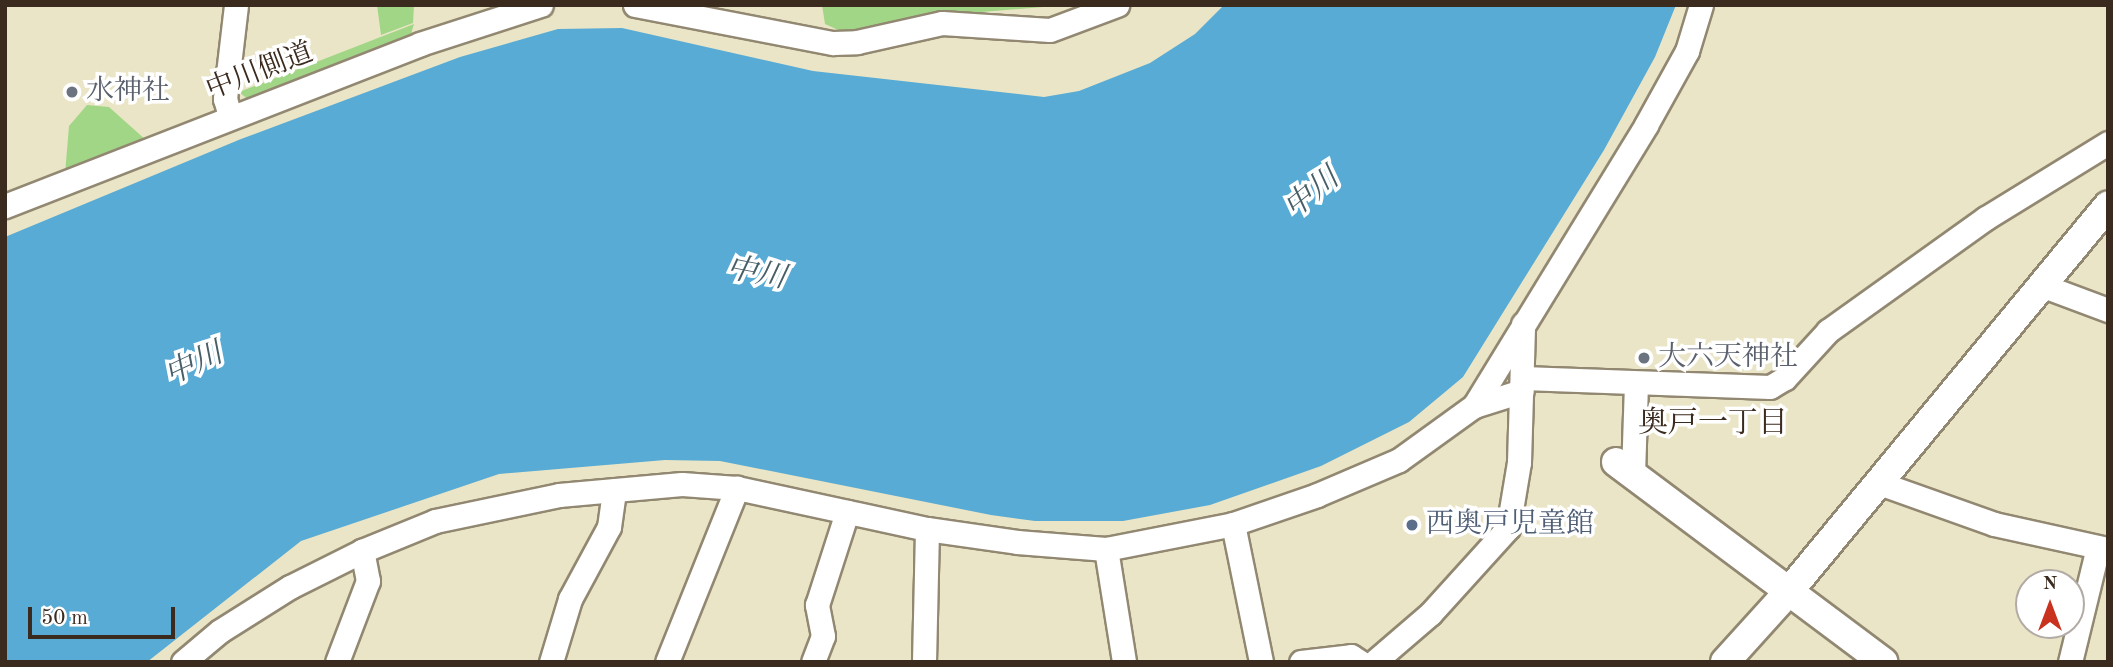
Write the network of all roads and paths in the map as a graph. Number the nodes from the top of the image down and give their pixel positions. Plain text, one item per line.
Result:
1 (236, 5) edge
2 (541, 5) edge
3 (635, 5) edge
4 (1117, 5) edge
5 (1701, 5) edge
6 (230, 116) junction
7 (2108, 144) edge
8 (2108, 205) edge
9 (5, 206) edge
10 (2041, 285) junction
11 (2108, 310) edge
12 (1523, 324) junction
13 (1636, 383) junction
14 (1522, 384) junction
15 (1474, 406) junction
16 (1625, 468) joint
17 (1879, 483) junction
18 (737, 488) junction
19 (614, 490) junction
20 (847, 512) junction
21 (1233, 524) junction
22 (927, 529) junction
23 (1106, 548) junction
24 (2103, 548) edge
25 (362, 551) junction
26 (1790, 590) junction
27 (183, 662) edge
28 (337, 662) edge
29 (551, 662) edge
30 (667, 662) edge
31 (813, 662) edge
32 (924, 662) edge
33 (1124, 662) edge
34 (1261, 662) edge
35 (1301, 662) edge
36 (1360, 662) edge
37 (1374, 662) edge
38 (1725, 662) edge
39 (1883, 662) edge
40 (2070, 662) edge

1 - 6 street
2 - 6 street, 中川側道
3 - 4 street
5 - 12 street
6 - 9 street, 中川側道
7 - 13 street
8 - 10 street
10 - 11 street
10 - 17 street
12 - 14 street
12 - 15 street
13 - 14 street
13 - 16 street
14 - 15 street
14 - 37 street
15 - 21 street
16 - 26 street
17 - 24 street
17 - 26 street
18 - 19 street
18 - 20 street
18 - 30 street
19 - 25 street
19 - 29 street
20 - 22 street
20 - 31 street
21 - 23 street
21 - 34 street
22 - 23 street
22 - 32 street
23 - 33 street
24 - 40 street
25 - 27 street
25 - 28 street
26 - 38 street
26 - 39 street
35 - 36 street

